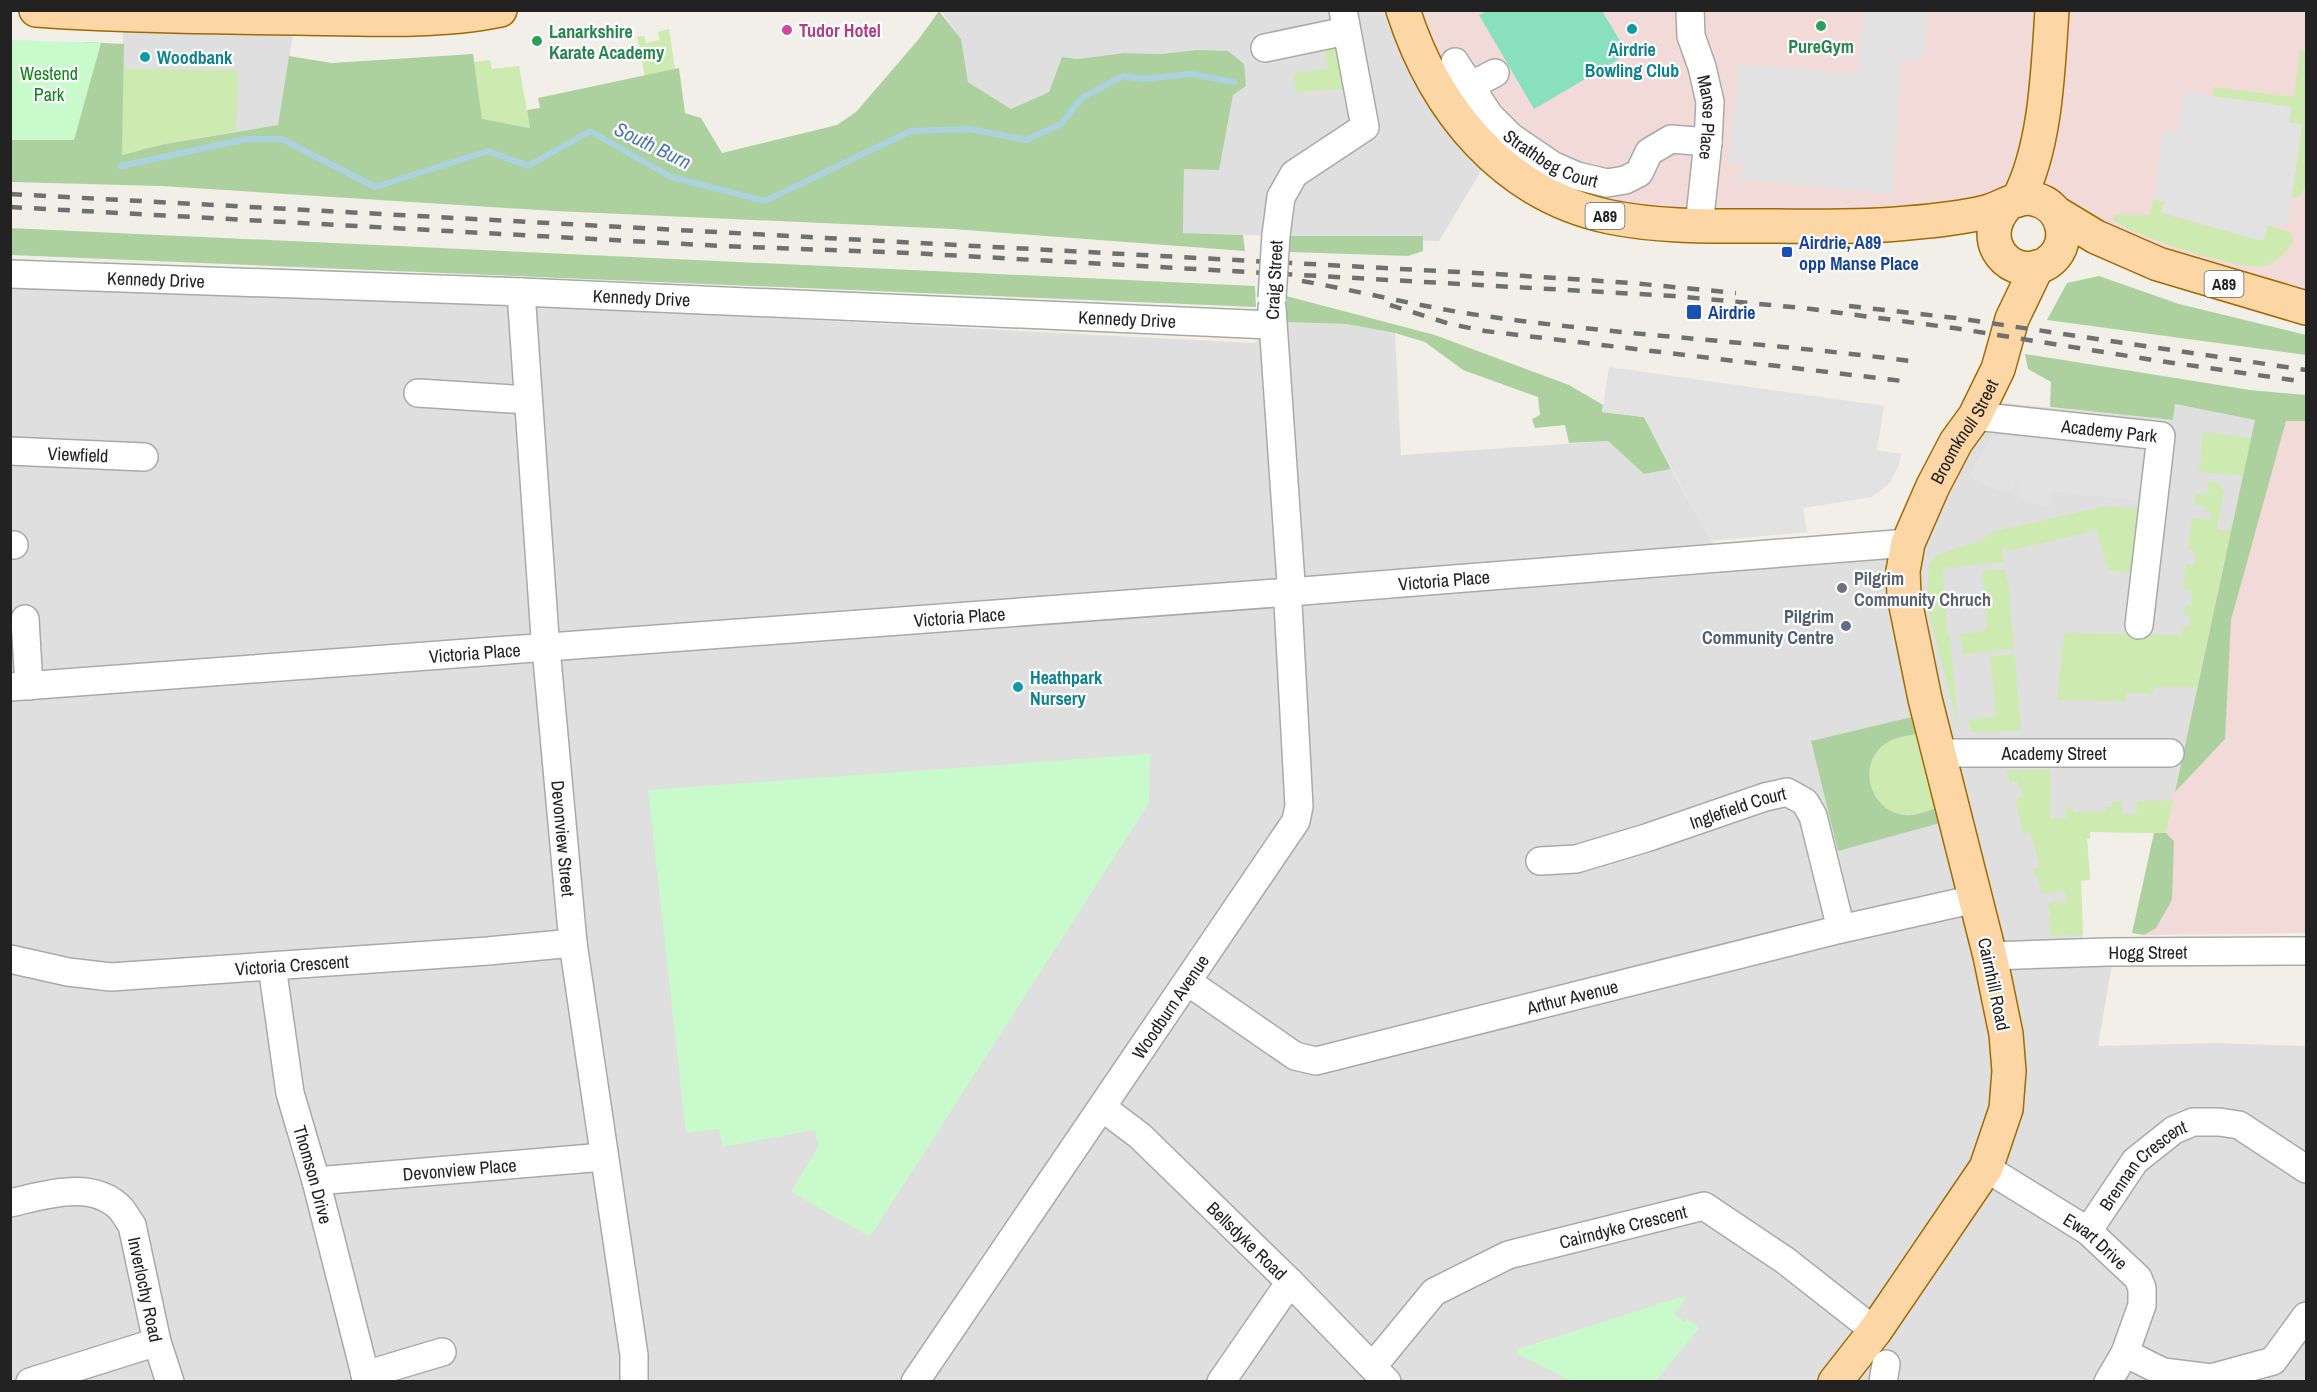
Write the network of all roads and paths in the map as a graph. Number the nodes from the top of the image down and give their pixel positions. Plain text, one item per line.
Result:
1 (36, 10) edge
2 (500, 10) edge
3 (1403, 10) edge
4 (1690, 10) edge
5 (2052, 10) edge
6 (1345, 21) edge
7 (1265, 48) dead end
8 (1455, 62) dead end
9 (1495, 73) dead end
10 (1470, 86) junction
11 (1708, 142) junction
12 (2037, 150) junction
13 (2013, 202) junction
14 (2054, 210) junction
15 (1906, 224) junction
16 (1699, 226) junction
17 (2000, 253) junction
18 (2142, 258) junction
19 (2046, 261) junction
20 (10, 274) edge
21 (521, 292) junction
22 (2307, 308) edge
23 (2012, 319) junction
24 (1271, 326) junction
25 (418, 393) dead end
26 (528, 400) junction
27 (1976, 416) junction
28 (10, 451) edge
29 (144, 457) dead end
30 (1908, 543) junction
31 (1290, 592) junction
32 (25, 620) dead end
33 (2139, 625) dead end
34 (546, 647) junction
35 (20, 686) edge
36 (1938, 753) junction
37 (2170, 753) dead end
38 (1540, 861) dead end
39 (1975, 899) junction
40 (1840, 929) junction
41 (573, 943) junction
42 (2307, 951) edge
43 (1990, 956) junction
44 (10, 959) edge
45 (272, 966) junction
46 (1188, 982) junction
47 (1103, 1108) junction
48 (604, 1157) junction
49 (2304, 1161) edge
50 (1986, 1168) junction
51 (316, 1181) junction
52 (10, 1203) edge
53 (2088, 1231) junction
54 (1290, 1282) junction
55 (2307, 1316) edge
56 (1875, 1331) junction
57 (157, 1342) junction
58 (442, 1352) dead end
59 (2126, 1353) junction
60 (2279, 1371) edge
61 (1380, 1374) edge
62 (366, 1378) edge
63 (30, 1382) edge
64 (170, 1382) edge
65 (634, 1382) edge
66 (915, 1382) edge
67 (1221, 1382) edge
68 (1835, 1382) edge
69 (2108, 1382) edge

1 - 2 main road
3 - 16 main road, A89
4 - 11 street, Manse Place
5 - 12 main road
6 - 7 street
6 - 24 street, Craig Street, bridge
8 - 10 street, Strathbeg Court
9 - 10 street
10 - 11 street, Strathbeg Court
11 - 16 street, Manse Place
12 - 13 main road
12 - 14 main road
13 - 14 main road
13 - 15 main road, A89
13 - 17 main road
14 - 18 main road, A89
14 - 19 main road
15 - 16 main road, A89
15 - 17 main road, A89
17 - 19 main road
17 - 23 main road, Broomknoll Street
18 - 19 main road, A89
18 - 22 main road, A89
19 - 23 main road, Broomknoll Street
20 - 21 street, Kennedy Drive
21 - 24 street, Kennedy Drive
21 - 26 street, Devonview Street
23 - 27 main road, Broomknoll Street
24 - 31 street, Craig Street
25 - 26 street
26 - 34 street, Devonview Street
27 - 30 main road, Broomknoll Street
27 - 33 street, Academy Park
28 - 29 street, Viewfield
30 - 31 street, Victoria Place
30 - 36 main road, Cairnhill Road
31 - 34 street, Victoria Place
31 - 46 street, Woodburn Avenue
32 - 35 street
34 - 35 street, Victoria Place
34 - 41 street, Devonview Street
36 - 37 street, Academy Street
36 - 39 main road, Cairnhill Road
38 - 40 street, Inglefield Court
39 - 40 street, Arthur Avenue
39 - 43 main road, Cairnhill Road
40 - 46 street, Arthur Avenue
41 - 45 street, Victoria Crescent
41 - 48 street, Devonview Street
42 - 43 street, Hogg Street
43 - 50 main road, Cairnhill Road
44 - 45 street, Victoria Crescent
45 - 51 street, Thomson Drive
46 - 47 street, Woodburn Avenue
47 - 54 street, Bellsdyke Road
47 - 66 street, Woodburn Avenue
48 - 51 street, Devonview Place
48 - 65 street, Devonview Street
49 - 53 street, Brennan Crescent
50 - 53 street, Ewart Drive
50 - 56 main road, Cairnhill Road
51 - 62 street, Thomson Drive
52 - 57 street, Inverlochy Road
53 - 59 street, Ewart Drive
54 - 61 street, Bellsdyke Road
54 - 67 street
55 - 60 street
56 - 61 street, Cairndyke Crescent
56 - 68 main road, Cairnhill Road
57 - 63 street
57 - 64 street, Inverlochy Road
58 - 62 street
59 - 60 street
59 - 69 street, Ewart Drive

